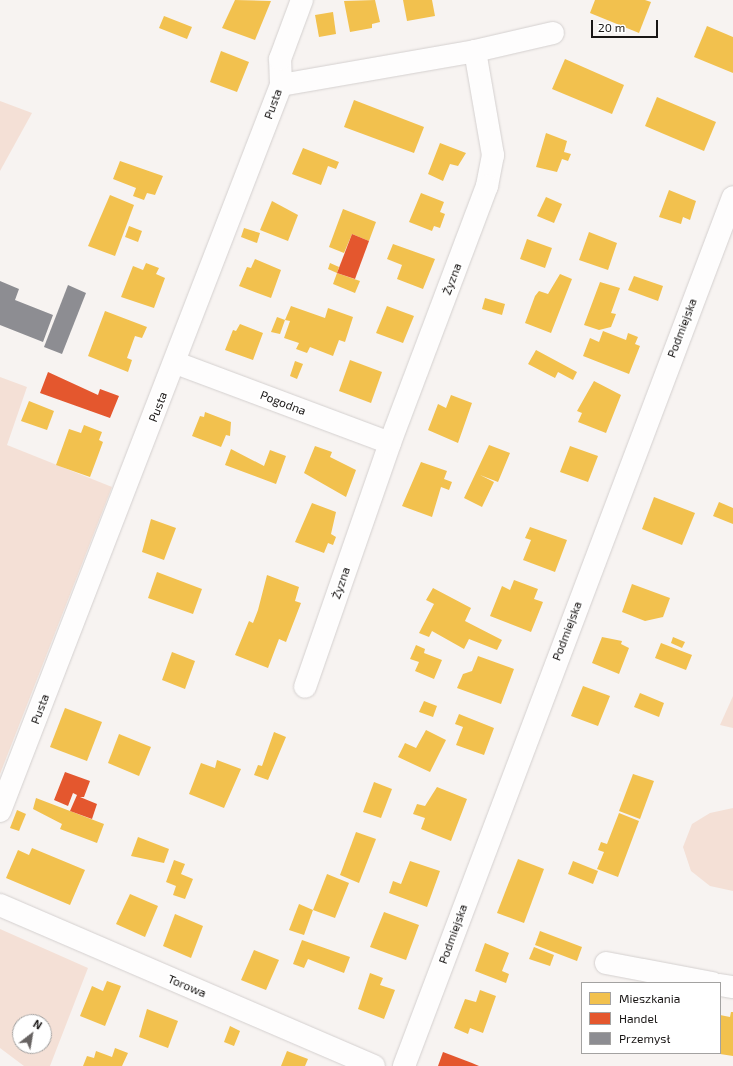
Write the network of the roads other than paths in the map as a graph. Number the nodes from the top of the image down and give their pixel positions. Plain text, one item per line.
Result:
1 (302, 0) edge
2 (553, 33) dead end
3 (475, 51) junction
4 (281, 86) junction
5 (733, 197) edge
6 (176, 363) junction
7 (390, 443) junction
8 (305, 687) dead end
9 (0, 811) edge
10 (0, 905) edge
11 (606, 963) dead end
12 (707, 982) edge
13 (721, 985) edge
14 (733, 987) edge
15 (374, 1066) edge
16 (404, 1066) edge

1 - 4 street, Pusta
2 - 3 street
3 - 4 street
3 - 7 street, Żyzna
4 - 6 street, Pusta
5 - 16 street, Podmiejska
6 - 7 street, Pogodna
6 - 9 street, Pusta
7 - 8 street, Żyzna
10 - 15 street, Torowa
11 - 12 street
13 - 14 street

